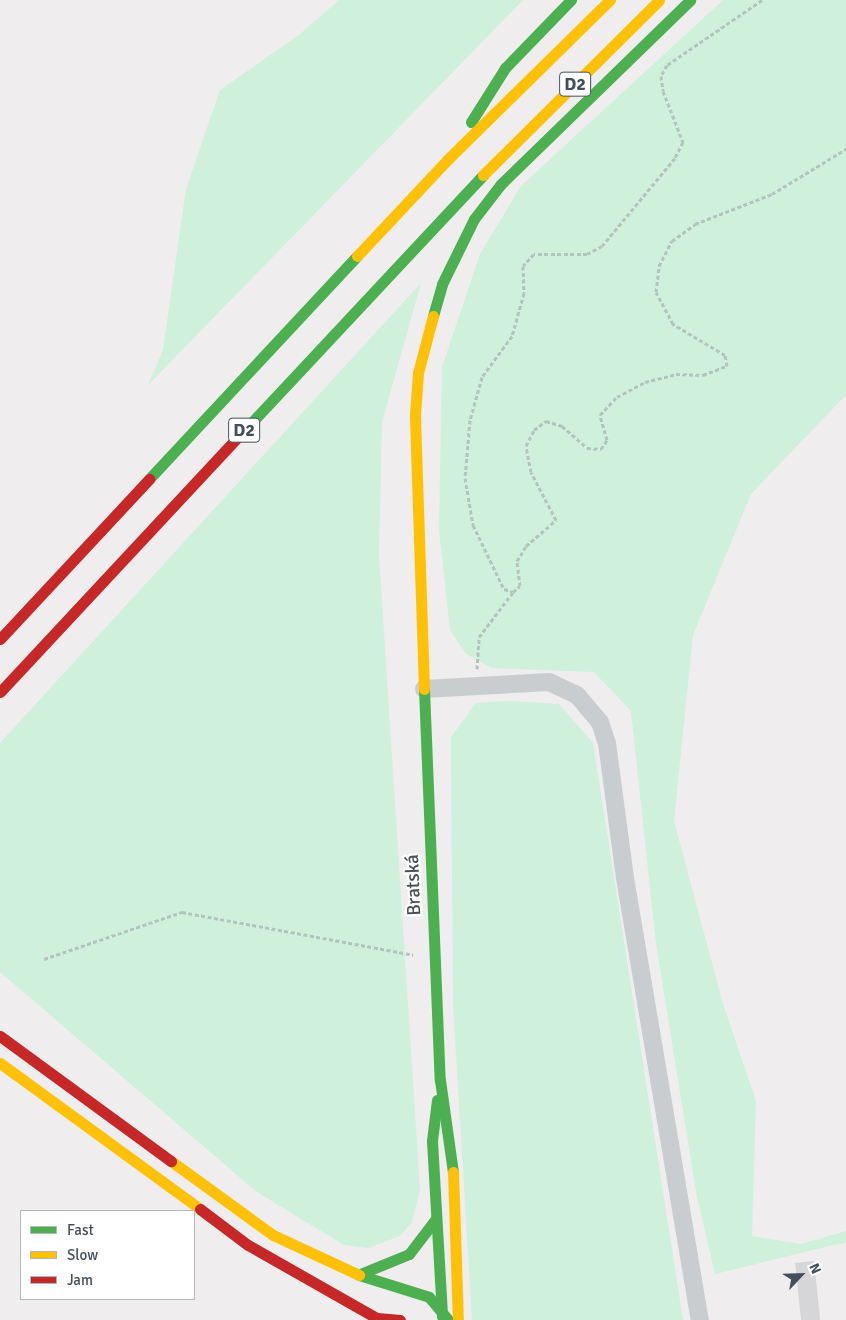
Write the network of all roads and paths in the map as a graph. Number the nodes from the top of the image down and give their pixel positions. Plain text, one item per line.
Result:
1 (571, 0) edge
2 (610, 0) edge
3 (659, 0) edge
4 (690, 0) edge
5 (762, 0) edge
6 (846, 148) edge
7 (448, 159) junction
8 (512, 592) junction
9 (0, 639) edge
10 (476, 687) junction
11 (424, 688) junction
12 (0, 692) edge
13 (44, 959) dead end
14 (434, 959) junction
15 (0, 1036) edge
16 (0, 1063) edge
17 (440, 1080) junction
18 (435, 1220) junction
19 (360, 1274) junction
20 (458, 1279) junction
21 (444, 1317) edge
22 (378, 1319) edge
23 (400, 1320) edge
24 (428, 1320) edge
25 (458, 1320) edge
26 (700, 1320) edge

1 - 7 main road
2 - 7 main road, D2
3 - 12 main road, D2
4 - 11 main road, Bratská
5 - 8 path
6 - 8 path
7 - 9 main road, D2
8 - 10 path
10 - 11 street
10 - 26 street
11 - 14 main road, Bratská
13 - 14 path
14 - 17 main road, Bratská
15 - 19 main road
16 - 22 main road
17 - 18 main road, Bratská
17 - 20 main road, Bratská
18 - 19 main road
18 - 21 main road, Bratská
19 - 21 main road
20 - 21 main road
20 - 25 main road, Bratská
21 - 24 main road
22 - 23 main road

